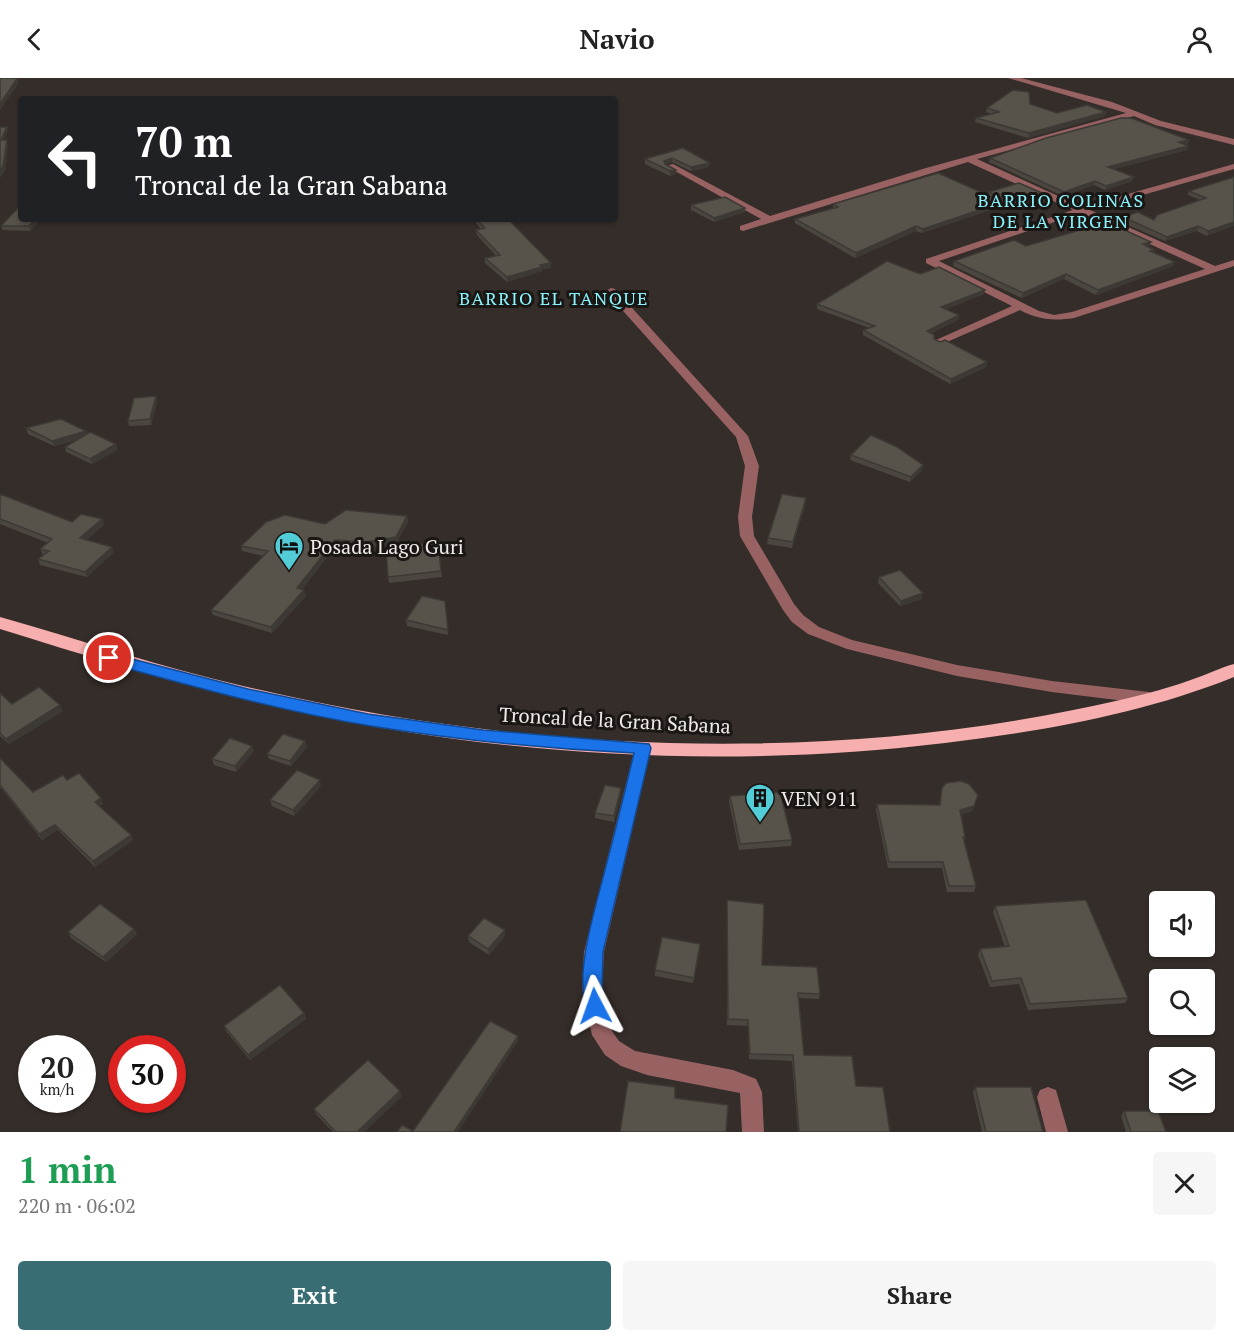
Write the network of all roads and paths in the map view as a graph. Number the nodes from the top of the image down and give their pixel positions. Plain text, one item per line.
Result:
1 (1012, 78) edge
2 (1133, 114) junction
3 (1234, 142) edge
4 (969, 159) junction
5 (670, 166) edge
6 (1233, 166) edge
7 (1081, 210) junction
8 (770, 220) junction
9 (743, 228) dead end
10 (1234, 263) edge
11 (1215, 270) junction
12 (611, 291) dead end
13 (1019, 307) junction
14 (940, 342) edge
15 (0, 622) edge
16 (1234, 670) edge
17 (1149, 698) junction
18 (643, 748) junction
19 (1048, 1097) dead end
20 (753, 1132) edge
21 (1058, 1132) edge

1 - 2 street
2 - 3 street
2 - 4 street
4 - 7 street
4 - 8 street
5 - 8 street
6 - 7 street
7 - 11 street
7 - 13 street
8 - 9 street
10 - 11 street
11 - 13 street
12 - 17 street
13 - 14 street
15 - 18 highway, Troncal de la Gran Sabana
16 - 17 highway, Troncal de la Gran Sabana
17 - 18 highway, Troncal de la Gran Sabana
18 - 20 street
19 - 21 street

